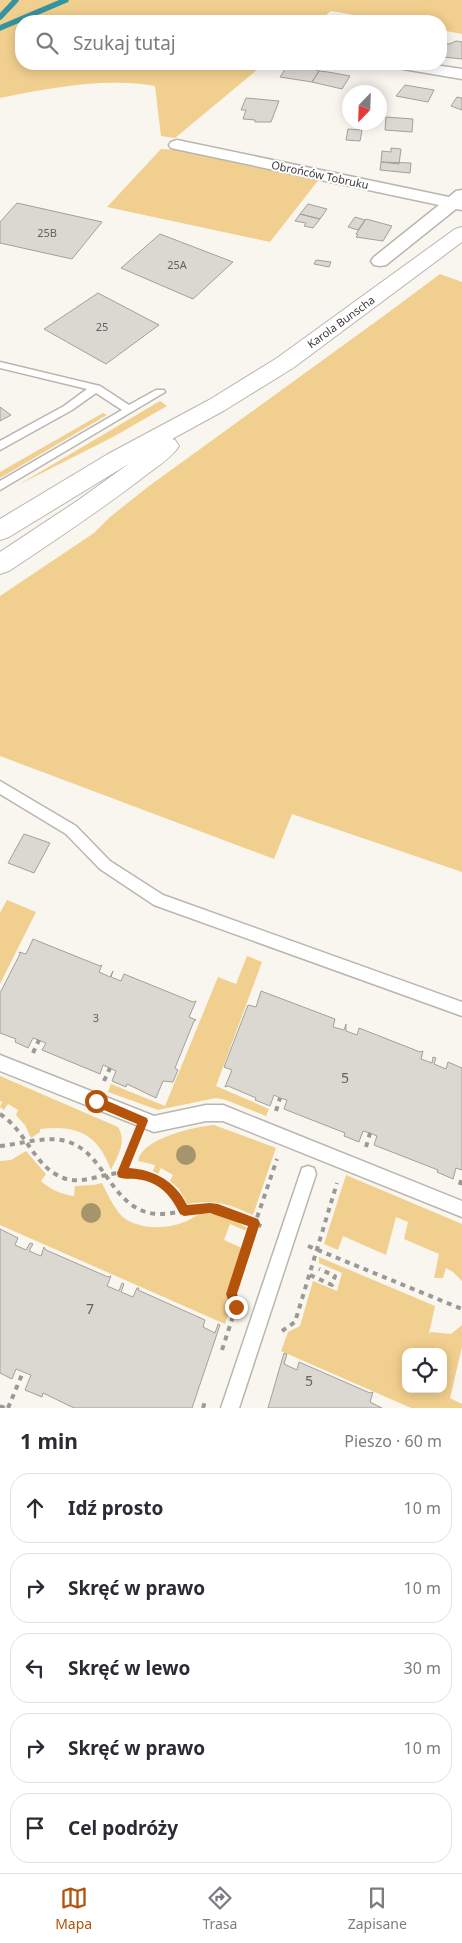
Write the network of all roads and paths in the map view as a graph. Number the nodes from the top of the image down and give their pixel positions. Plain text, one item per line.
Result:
1 (438, 70) edge
2 (462, 74) edge
3 (178, 145) dead end
4 (459, 201) edge
5 (462, 233) edge
6 (380, 261) dead end
7 (0, 365) edge
8 (96, 388) junction
9 (160, 392) dead end
10 (217, 405) junction
11 (129, 410) junction
12 (0, 446) edge
13 (0, 486) edge
14 (0, 531) edge
15 (0, 564) edge
16 (0, 787) edge
17 (462, 1009) edge
18 (0, 1063) edge
19 (0, 1114) edge
20 (143, 1121) junction
21 (284, 1137) junction
22 (28, 1143) junction
23 (0, 1146) edge
24 (344, 1161) junction
25 (122, 1173) junction
26 (308, 1174) dead end
27 (106, 1176) junction
28 (462, 1208) edge
29 (184, 1211) junction
30 (254, 1223) junction
31 (272, 1231) dead end
32 (299, 1242) dead end
33 (317, 1250) junction
34 (319, 1269) dead end
35 (309, 1275) junction
36 (462, 1309) edge
37 (280, 1338) dead end
38 (221, 1353) dead end
39 (23, 1372) dead end
40 (206, 1399) dead end
41 (0, 1406) edge
42 (7, 1408) edge
43 (203, 1408) edge
44 (230, 1408) edge

1 - 2 street
3 - 4 street, Obrońców Tobruku
4 - 6 street
5 - 10 main road, Karola Bunscha
7 - 8 lane
8 - 11 lane
8 - 12 lane
9 - 11 lane
10 - 14 main road, Karola Bunscha
10 - 15 main road, Karola Bunscha
11 - 13 lane
16 - 17 lane
18 - 20 lane
19 - 22 path
20 - 21 lane
20 - 25 path
21 - 24 lane
21 - 30 path
22 - 23 path
22 - 27 path
22 - 27 path
24 - 28 lane
24 - 33 path
25 - 27 path
25 - 29 path
26 - 44 lane
27 - 29 path
29 - 30 path
30 - 31 path
30 - 38 path
32 - 33 path
33 - 35 path
33 - 36 path
34 - 35 path
35 - 37 path
39 - 42 path
40 - 43 path
41 - 42 path

